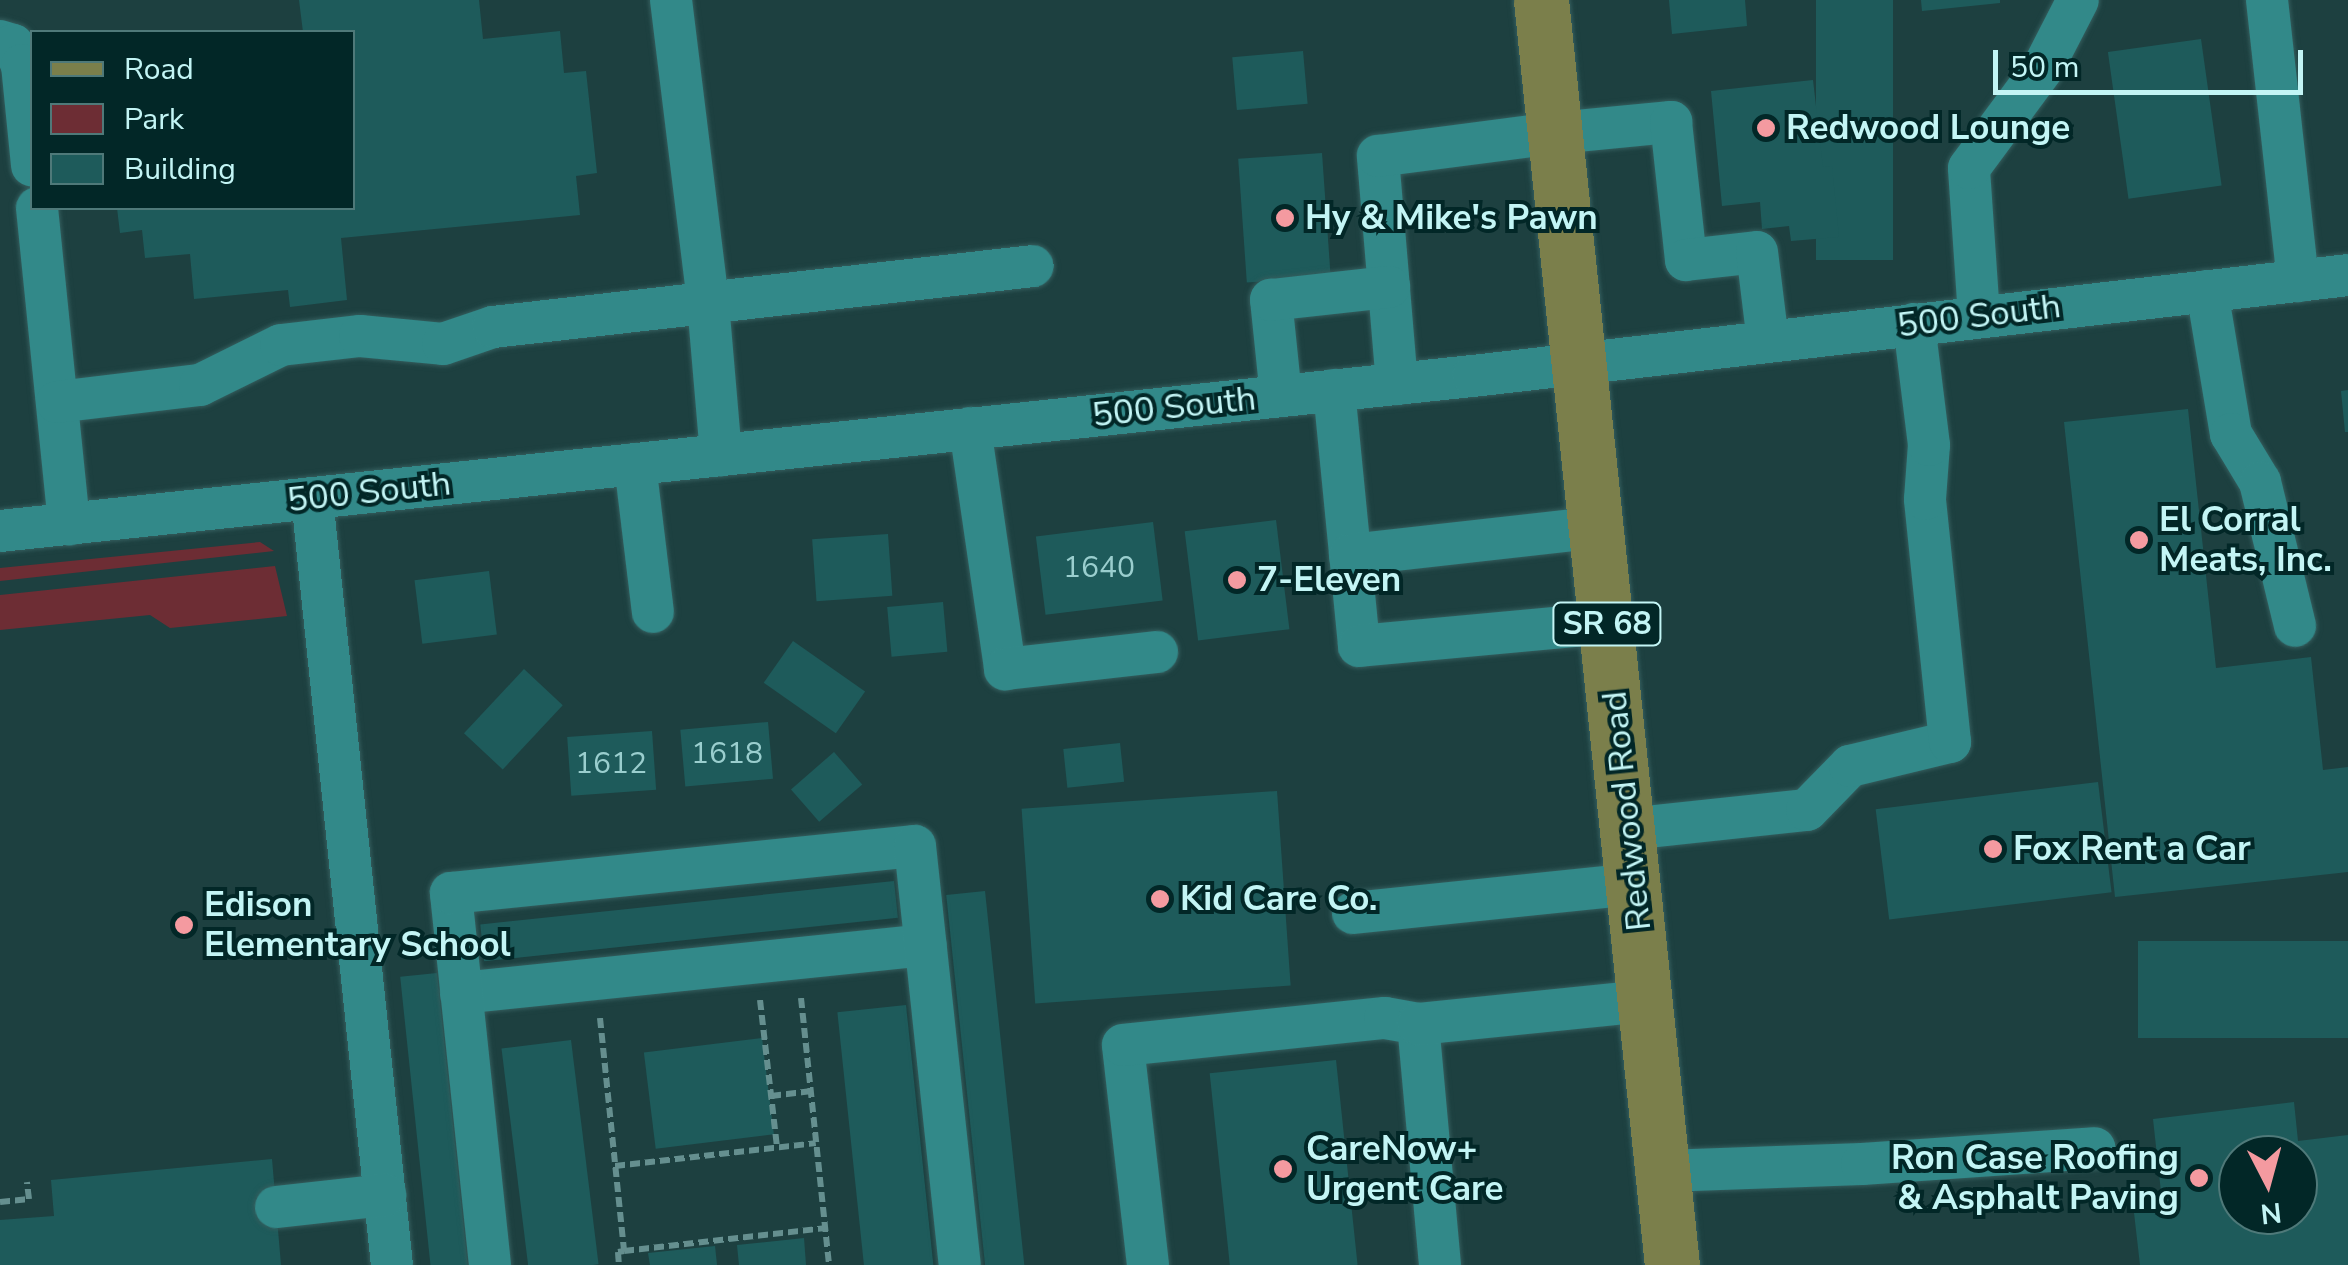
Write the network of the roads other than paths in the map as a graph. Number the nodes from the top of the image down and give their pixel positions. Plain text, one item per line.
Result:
1 (671, 0) edge
2 (1541, 0) edge
3 (2078, 0) edge
4 (2268, 0) edge
5 (0, 40) edge
6 (1556, 134) junction
7 (30, 146) edge
8 (37, 210) edge
9 (1033, 266) dead end
10 (2348, 275) edge
11 (2298, 280) junction
12 (1389, 287) junction
13 (2207, 291) junction
14 (708, 303) junction
15 (1978, 316) junction
16 (1914, 324) junction
17 (1768, 341) junction
18 (1580, 364) junction
19 (1397, 384) junction
20 (1334, 390) junction
21 (1281, 396) junction
22 (57, 402) junction
23 (970, 428) junction
24 (721, 455) junction
25 (635, 464) junction
26 (312, 498) junction
27 (69, 524) junction
28 (1598, 527) junction
29 (0, 531) edge
30 (1350, 555) junction
31 (653, 612) dead end
32 (1607, 622) junction
33 (2295, 626) dead end
34 (1157, 652) dead end
35 (1628, 829) junction
36 (1634, 884) junction
37 (1353, 913) dead end
38 (926, 945) junction
39 (461, 993) junction
40 (1646, 1000) junction
41 (1418, 1024) junction
42 (2094, 1148) dead end
43 (1664, 1171) junction
44 (385, 1194) junction
45 (276, 1207) dead end
46 (392, 1265) edge
47 (490, 1265) edge
48 (960, 1265) edge
49 (1148, 1265) edge
50 (1440, 1265) edge
51 (1672, 1265) edge

1 - 14 street
2 - 6 main road, Redwood Road / SR 68
3 - 15 street
4 - 11 street
5 - 7 street
6 - 12 street
6 - 17 street
6 - 18 main road, Redwood Road / SR 68
8 - 22 street
9 - 14 street
10 - 11 street, 500 South
11 - 13 street, 500 South
12 - 19 street
12 - 21 street
13 - 15 street, 500 South
13 - 33 street
14 - 22 street
14 - 24 street
15 - 16 street, 500 South
16 - 17 street, 500 South
16 - 35 street
17 - 18 street, 500 South
18 - 19 street, 500 South
18 - 28 main road, Redwood Road / SR 68
19 - 20 street, 500 South
20 - 21 street, 500 South
20 - 30 street
21 - 23 street, 500 South
22 - 27 street
23 - 24 street, 500 South
23 - 34 street
24 - 25 street, 500 South
25 - 26 street, 500 South
25 - 31 street
26 - 27 street, 500 South
26 - 44 street
27 - 29 street, 500 South
28 - 30 street
28 - 32 main road, Redwood Road / SR 68
30 - 32 street
32 - 35 main road, Redwood Road / SR 68
35 - 36 main road, Redwood Road / SR 68
36 - 37 street
36 - 40 main road, Redwood Road / SR 68
38 - 39 street
38 - 39 street
38 - 48 street
39 - 47 street
40 - 41 street
40 - 43 main road, Redwood Road / SR 68
41 - 49 street
41 - 50 street
42 - 43 street
43 - 51 main road, Redwood Road / SR 68
44 - 45 street
44 - 46 street

